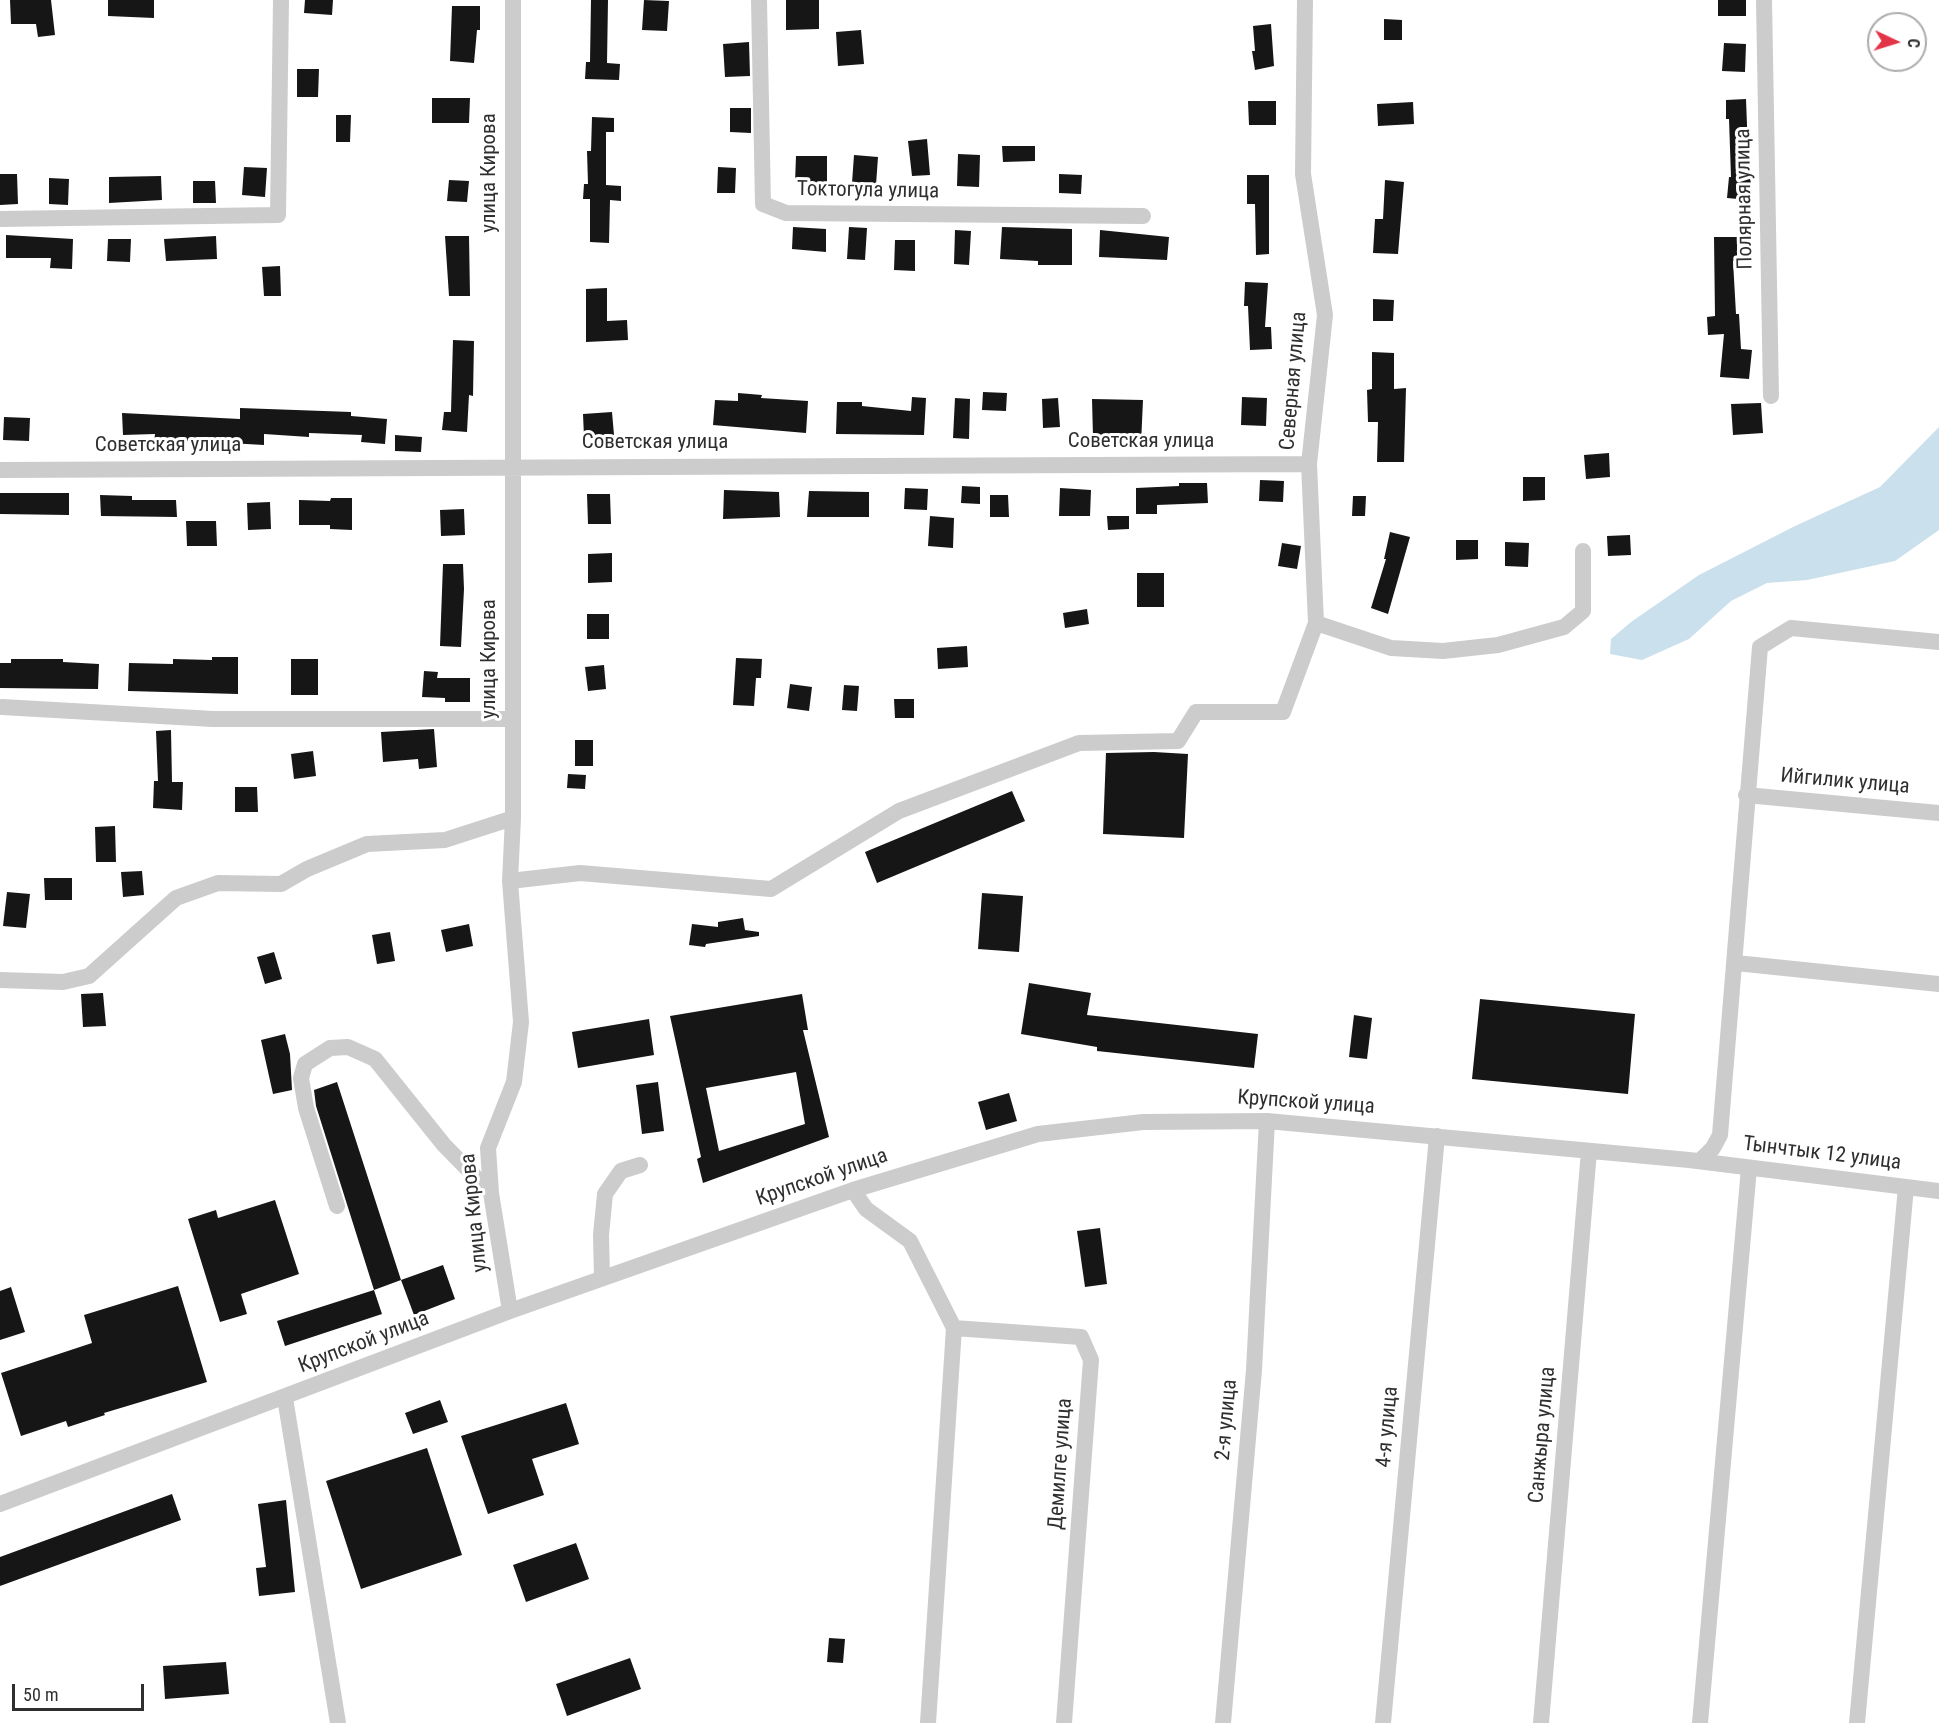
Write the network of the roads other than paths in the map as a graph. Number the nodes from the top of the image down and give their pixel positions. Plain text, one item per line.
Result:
1 (281, 0) edge
2 (513, 0) edge
3 (759, 0) edge
4 (1305, 0) edge
5 (1764, 0) edge
6 (1143, 216) dead end
7 (0, 219) edge
8 (1771, 396) dead end
9 (1309, 464) junction
10 (513, 466) junction
11 (0, 470) edge
12 (1583, 551) dead end
13 (1316, 623) junction
14 (1939, 642) edge
15 (2, 707) dead end
16 (513, 719) junction
17 (1746, 795) junction
18 (1939, 813) edge
19 (513, 818) junction
20 (510, 880) junction
21 (1736, 963) junction
22 (0, 980) edge
23 (1939, 984) edge
24 (1267, 1121) junction
25 (1437, 1136) junction
26 (1589, 1151) junction
27 (1700, 1161) junction
28 (640, 1164) dead end
29 (1749, 1168) junction
30 (1906, 1187) junction
31 (853, 1190) junction
32 (1939, 1191) edge
33 (491, 1193) junction
34 (337, 1206) dead end
35 (602, 1278) junction
36 (510, 1311) junction
37 (954, 1328) junction
38 (285, 1398) junction
39 (0, 1504) edge
40 (338, 1723) edge
41 (928, 1723) edge
42 (1064, 1723) edge
43 (1223, 1723) edge
44 (1383, 1723) edge
45 (1541, 1723) edge
46 (1700, 1723) edge
47 (1857, 1723) edge

1 - 7 street
2 - 10 street, улица Кирова
3 - 6 street, Токтогула улица
4 - 9 street, Северная улица
5 - 8 street, Полярная улица
9 - 10 street, Советская улица
9 - 13 street, Северная улица
10 - 11 street, Советская улица
10 - 16 street, улица Кирова
12 - 13 street
13 - 20 street
14 - 17 street
15 - 16 street
16 - 19 street, улица Кирова
17 - 18 street, Ийгилик улица
17 - 21 street
19 - 20 street, улица Кирова
19 - 22 street
20 - 33 street, улица Кирова
21 - 23 street
21 - 27 street
24 - 25 street, Крупской улица
24 - 31 street, Крупской улица
24 - 43 street, 2-я улица
25 - 26 street, Крупской улица
25 - 44 street, 4-я улица
26 - 27 street, Крупской улица
26 - 45 street, Санжыра улица
27 - 29 street, Тынчтык 12 улица
28 - 35 street
29 - 30 street, Тынчтык 12 улица
29 - 46 street
30 - 32 street, Тынчтык 12 улица
30 - 47 street
31 - 35 street, Крупской улица
31 - 37 street
33 - 34 street
33 - 36 street, улица Кирова
35 - 36 street, Крупской улица
36 - 38 street, Крупской улица
37 - 41 street
37 - 42 street, Демилге улица
38 - 39 street, Крупской улица
38 - 40 street

